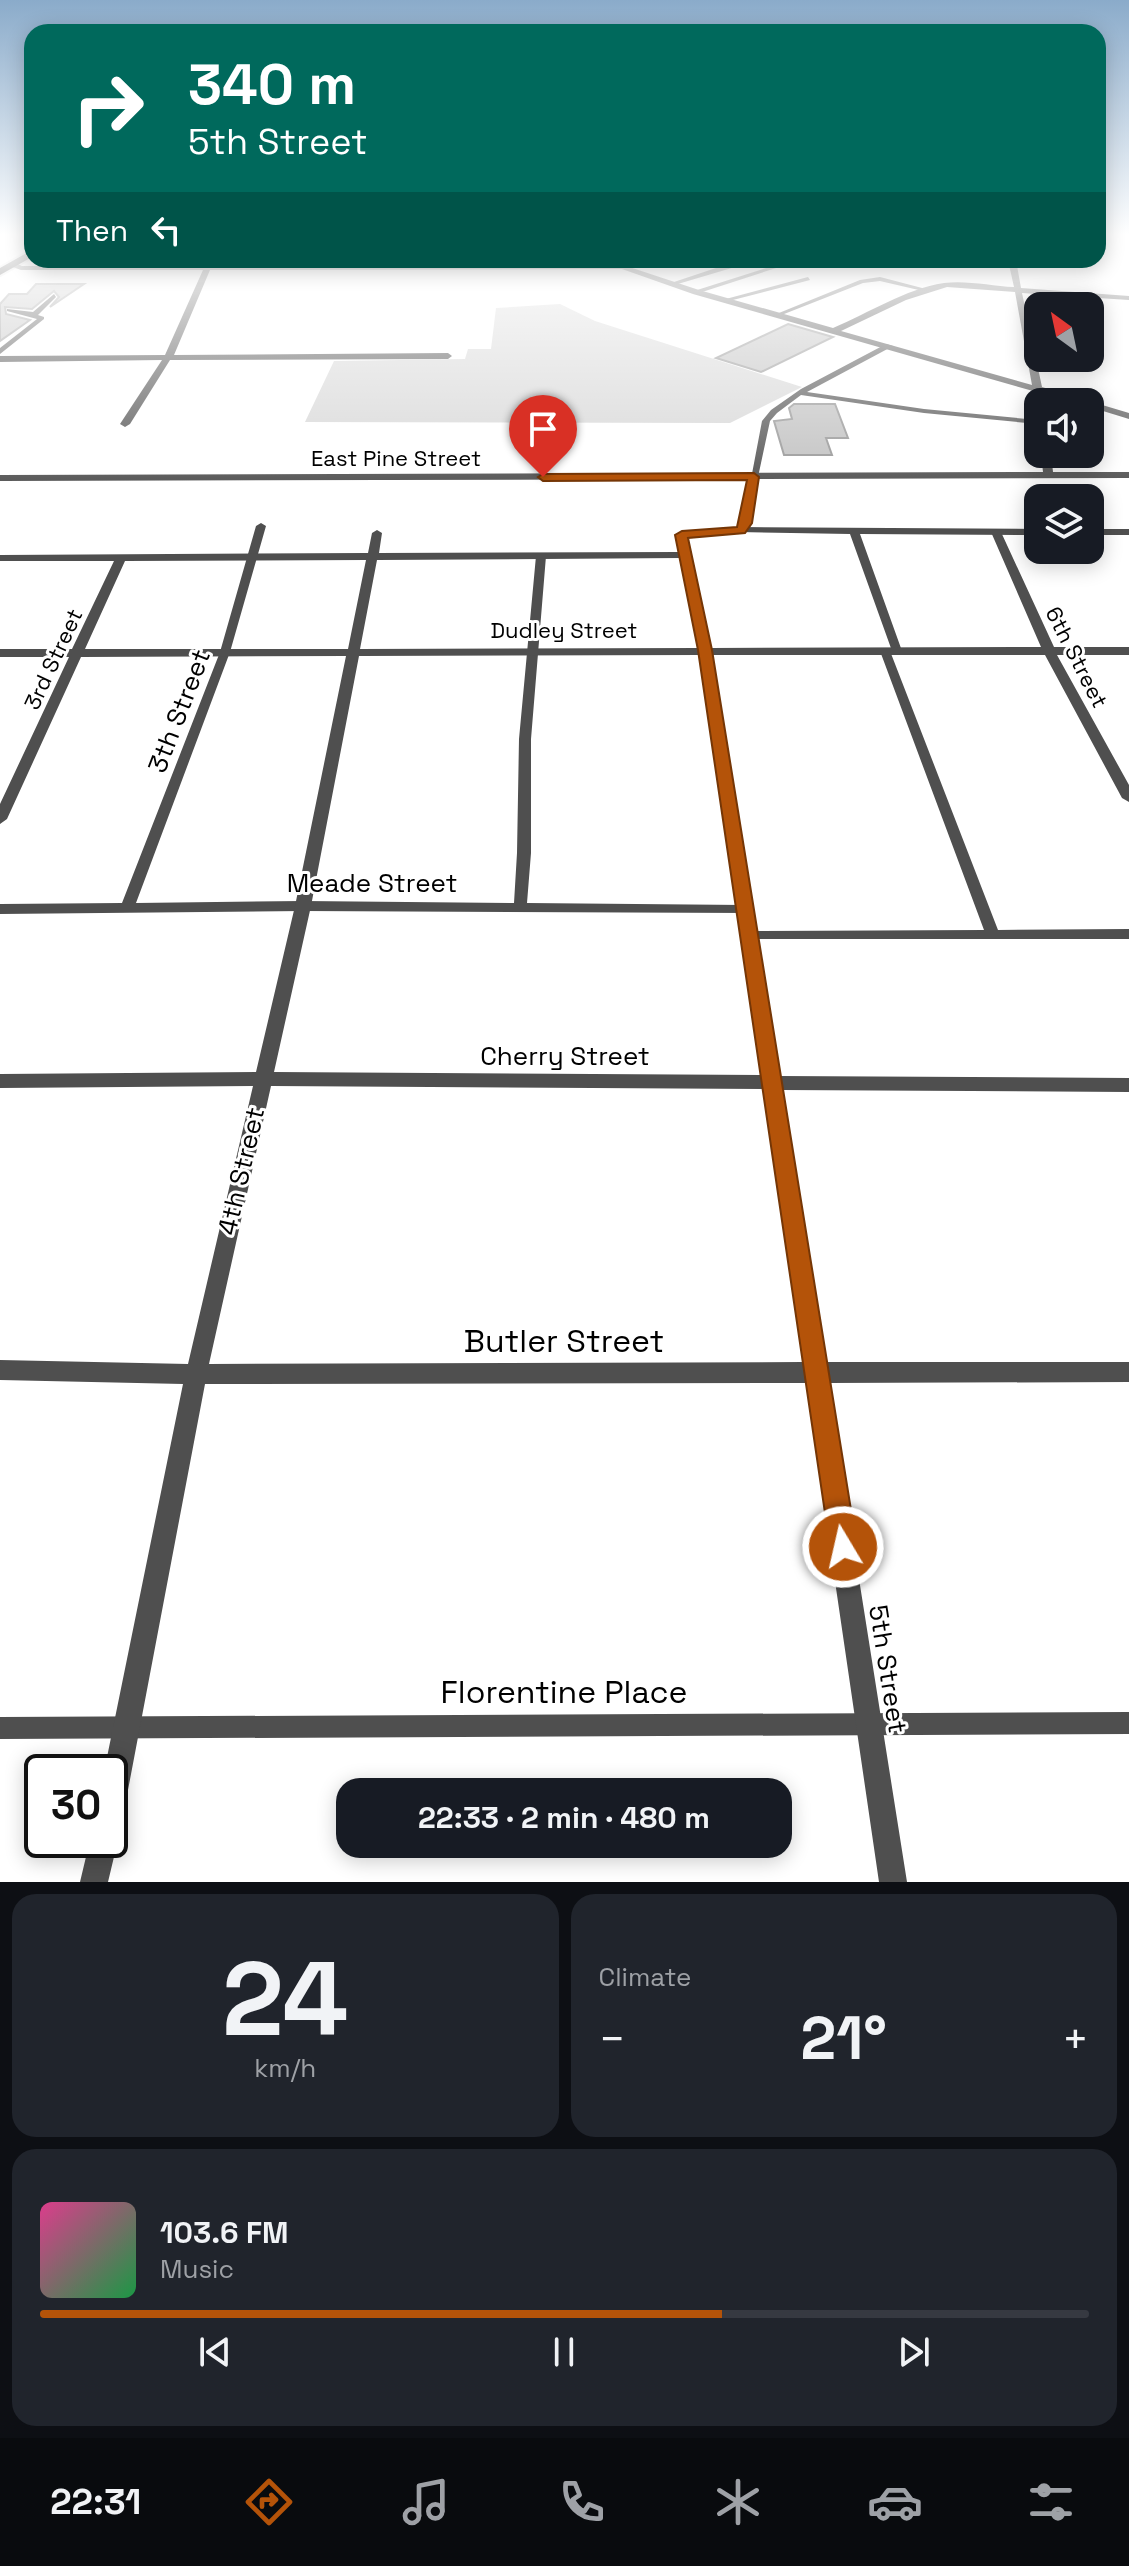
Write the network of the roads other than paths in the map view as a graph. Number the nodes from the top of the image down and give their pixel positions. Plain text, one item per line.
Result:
1 (39, 323) edge
2 (183, 323) edge
3 (805, 323) edge
4 (851, 323) edge
5 (1025, 323) edge
6 (834, 331) junction
7 (889, 346) junction
8 (1, 352) edge
9 (169, 356) junction
10 (448, 356) dead end
11 (1038, 388) joint
12 (801, 393) junction
13 (1104, 408) edge
14 (1129, 416) edge
15 (1024, 421) edge
16 (125, 424) dead end
17 (1047, 468) edge
18 (1048, 475) junction
19 (1129, 475) edge
20 (754, 477) junction
21 (0, 478) edge
22 (261, 526) dead end
23 (741, 530) junction
24 (854, 531) junction
25 (996, 532) junction
26 (1024, 532) edge
27 (1104, 532) edge
28 (1129, 532) edge
29 (377, 533) dead end
30 (686, 555) junction
31 (541, 556) junction
32 (372, 557) junction
33 (0, 558) edge
34 (254, 558) junction
35 (120, 559) junction
36 (530, 650) junction
37 (705, 650) junction
38 (355, 651) junction
39 (891, 651) junction
40 (1049, 651) junction
41 (1129, 651) edge
42 (225, 652) junction
43 (0, 653) edge
44 (78, 654) junction
45 (1129, 798) edge
46 (0, 819) edge
47 (303, 906) junction
48 (127, 908) junction
49 (520, 908) junction
50 (0, 909) edge
51 (744, 910) junction
52 (1129, 934) edge
53 (993, 935) junction
54 (748, 936) junction
55 (261, 1079) junction
56 (0, 1081) edge
57 (771, 1083) junction
58 (1129, 1085) edge
59 (0, 1370) edge
60 (816, 1372) junction
61 (1129, 1372) edge
62 (196, 1374) junction
63 (870, 1722) junction
64 (1129, 1723) edge
65 (0, 1728) edge
66 (128, 1728) junction
67 (122, 1754) edge
68 (100, 1858) edge
69 (94, 1882) edge
70 (893, 1882) edge

1 - 8 lane
2 - 9 street
3 - 6 street
4 - 6 street
5 - 11 street
6 - 7 street
7 - 11 street
7 - 12 lane
8 - 9 street
9 - 10 street
9 - 16 street
12 - 15 lane
12 - 20 lane
13 - 14 street
17 - 18 street
18 - 19 street, East Pine Street
18 - 20 street, East Pine Street
20 - 21 street, East Pine Street
20 - 23 street
22 - 34 lane, 3th Street
23 - 24 lane
23 - 30 street
24 - 25 lane
24 - 39 lane
25 - 26 lane
25 - 40 street, 6th Street
27 - 28 lane
29 - 32 street, 4th Street
30 - 31 street
30 - 37 street, 5th Street
31 - 32 street
31 - 36 lane
32 - 34 street
32 - 38 street, 4th Street
33 - 35 street
34 - 35 street
34 - 42 lane, 3th Street
35 - 44 street, 3rd Street
36 - 37 street, Dudley Street
36 - 38 street, Dudley Street
36 - 49 lane
37 - 39 street, Dudley Street
37 - 51 street, 5th Street
38 - 42 street, Dudley Street
38 - 47 street, 4th Street
39 - 40 street, Dudley Street
39 - 53 lane
40 - 41 street, Dudley Street
40 - 45 street, 6th Street
42 - 44 street, Dudley Street
42 - 48 lane, 3th Street
43 - 44 street, Dudley Street
44 - 46 street, 3rd Street
47 - 48 lane, Meade Street
47 - 49 lane, Meade Street
47 - 55 street, 4th Street
48 - 50 lane, Meade Street
49 - 51 lane, Meade Street
51 - 54 street, 5th Street
52 - 53 lane
53 - 54 lane
54 - 57 street, 5th Street
55 - 56 street, Cherry Street
55 - 57 street, Cherry Street
55 - 62 street, 4th Street
57 - 58 street, Cherry Street
57 - 60 street, 5th Street
59 - 62 street, Butler Street
60 - 61 street, Butler Street
60 - 62 street, Butler Street
60 - 63 street, 5th Street
62 - 66 street, 4th Street
63 - 64 lane, Florentine Place
63 - 66 lane, Florentine Place
63 - 70 street, 5th Street
65 - 66 lane, Florentine Place
66 - 67 street, 4th Street
68 - 69 street

